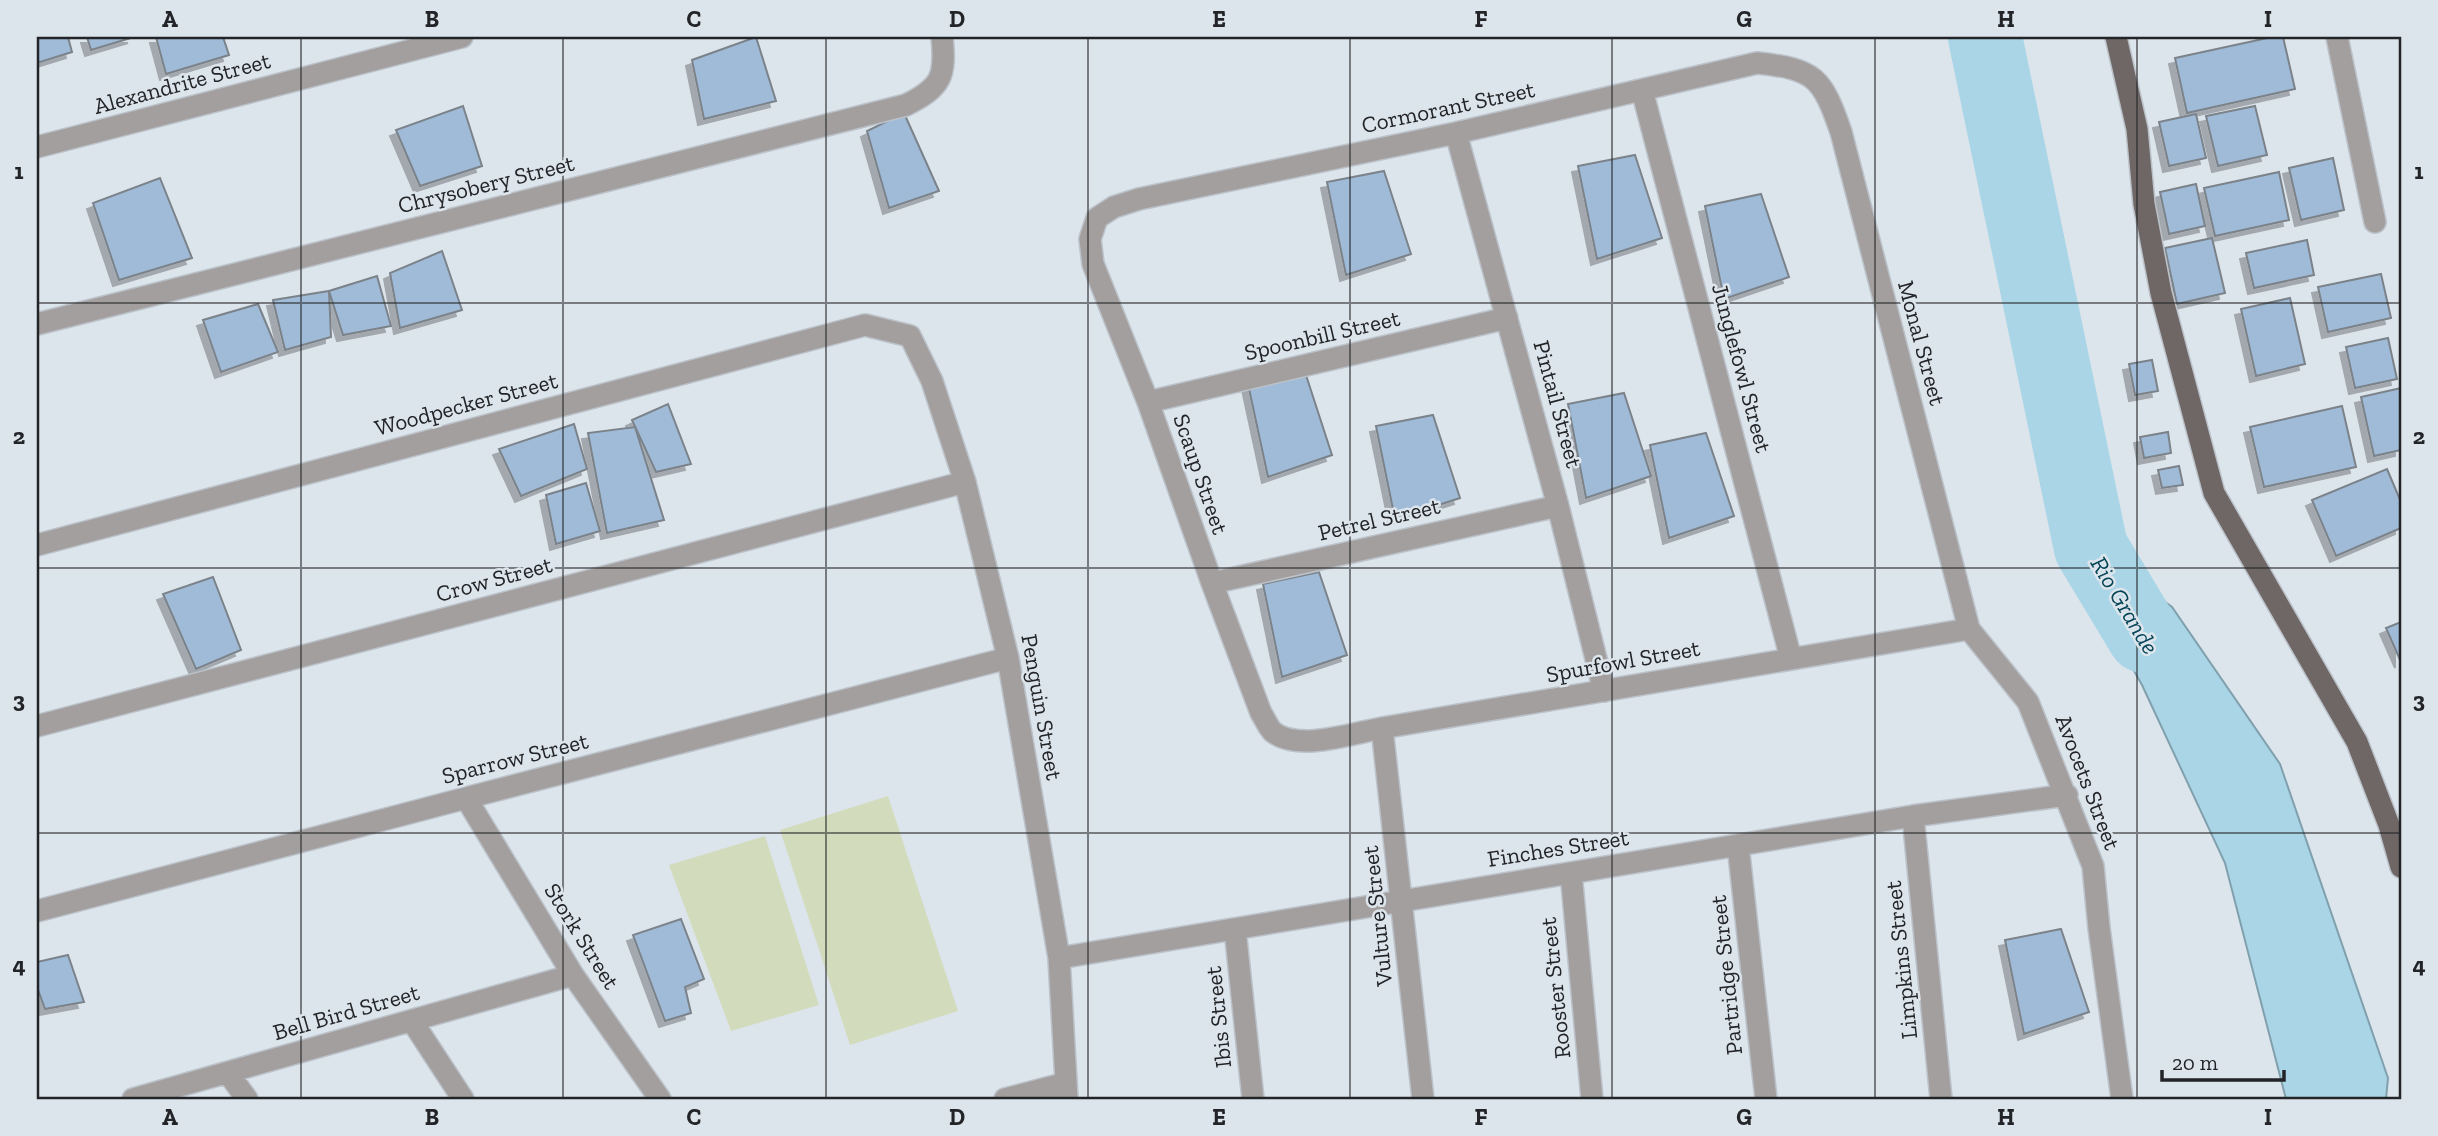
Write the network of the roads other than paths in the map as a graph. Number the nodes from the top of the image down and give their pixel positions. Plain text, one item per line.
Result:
1 (462, 37) edge
2 (942, 37) edge
3 (2116, 37) edge
4 (2337, 37) edge
5 (1812, 76) joint
6 (1642, 90) junction
7 (1456, 133) junction
8 (37, 147) edge
9 (1097, 218) joint
10 (2375, 222) dead end
11 (1507, 318) junction
12 (37, 324) edge
13 (910, 336) joint
14 (1149, 402) junction
15 (965, 482) junction
16 (1558, 506) junction
17 (37, 545) edge
18 (1212, 583) junction
19 (1969, 629) junction
20 (1008, 658) junction
21 (1791, 659) junction
22 (1604, 691) junction
23 (37, 726) edge
24 (1382, 727) junction
25 (1284, 739) joint
26 (2067, 795) junction
27 (466, 798) junction
28 (1913, 816) junction
29 (1738, 845) junction
30 (2401, 867) edge
31 (1570, 873) junction
32 (1402, 901) junction
33 (37, 911) edge
34 (1235, 929) junction
35 (1059, 958) junction
36 (573, 975) junction
37 (412, 1021) junction
38 (228, 1073) junction
39 (1066, 1091) edge
40 (133, 1099) edge
41 (247, 1099) edge
42 (463, 1099) edge
43 (660, 1099) edge
44 (1005, 1099) edge
45 (1253, 1099) edge
46 (1423, 1099) edge
47 (1592, 1099) edge
48 (1766, 1099) edge
49 (1941, 1099) edge
50 (2122, 1099) edge

1 - 8 street, Alexandrite Street
2 - 12 street, Chrysobery Street
3 - 30 main road
4 - 10 street
5 - 6 street, Cormorant Street
5 - 19 street, Monal Street
6 - 7 street, Cormorant Street
6 - 21 street, Junglefowl Street
7 - 9 street, Cormorant Street
7 - 11 street, Pintail Street
9 - 14 street, Scaup Street
11 - 14 street, Spoonbill Street
11 - 16 street, Pintail Street
13 - 15 street, Penguin Street
13 - 17 street, Woodpecker Street
14 - 18 street, Scaup Street
15 - 20 street, Penguin Street
15 - 23 street, Crow Street
16 - 18 street, Petrel Street
16 - 22 street, Pintail Street
18 - 25 street, Scaup Street
19 - 21 street, Spurfowl Street
19 - 26 street, Avocets Street
20 - 27 street, Sparrow Street
20 - 35 street, Penguin Street
21 - 22 street, Spurfowl Street
22 - 24 street, Spurfowl Street
24 - 25 street, Spurfowl Street
24 - 32 street, Vulture Street
26 - 28 street, Finches Street
26 - 50 street, Avocets Street
27 - 33 street, Sparrow Street
27 - 36 street, Stork Street
28 - 29 street, Finches Street
28 - 49 street, Limpkins Street
29 - 31 street, Finches Street
29 - 48 street, Partridge Street
31 - 32 street, Finches Street
31 - 47 street, Rooster Street
32 - 34 street, Finches Street
32 - 46 street, Vulture Street
34 - 35 street, Finches Street
34 - 45 street, Ibis Street
35 - 39 street, Penguin Street
36 - 37 street, Bell Bird Street
36 - 43 street, Stork Street
37 - 38 street, Bell Bird Street
37 - 42 street
38 - 40 street, Bell Bird Street
38 - 41 street
39 - 44 street

